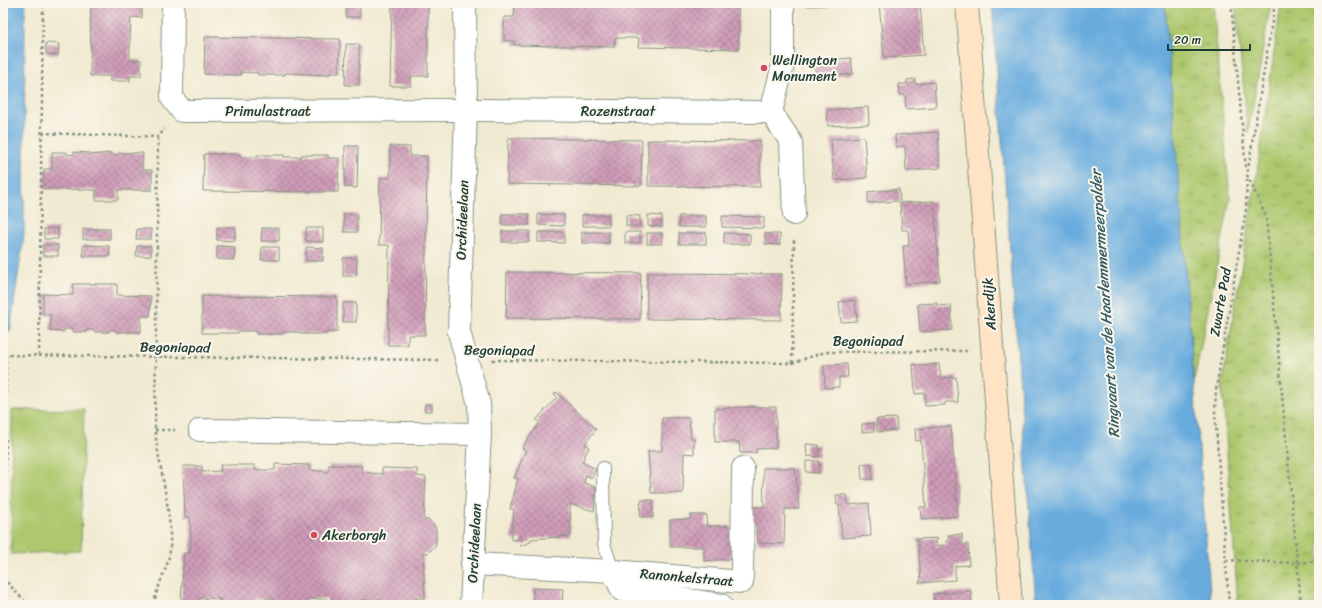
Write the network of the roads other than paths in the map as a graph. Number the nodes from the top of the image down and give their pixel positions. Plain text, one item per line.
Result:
1 (173, 3) edge
2 (465, 3) edge
3 (783, 3) edge
4 (967, 3) edge
5 (466, 110) junction
6 (771, 112) junction
7 (794, 214) road end
8 (200, 430) dead end
9 (480, 434) junction
10 (603, 468) dead end
11 (743, 468) dead end
12 (472, 564) junction
13 (613, 571) junction
14 (471, 605) edge
15 (721, 605) edge
16 (1011, 605) edge

1 - 5 street, Primulastraat
2 - 5 street, Orchideelaan
3 - 6 street
4 - 16 street, Akerdijk
5 - 6 street, Rozenstraat
5 - 9 street, Orchideelaan
6 - 7 street
8 - 9 street
9 - 12 street, Orchideelaan
10 - 13 lane, Ranonkelstraat
11 - 13 street, Ranonkelstraat
12 - 13 street, Ranonkelstraat
12 - 14 street, Orchideelaan
13 - 15 street, Ranonkelstraat

